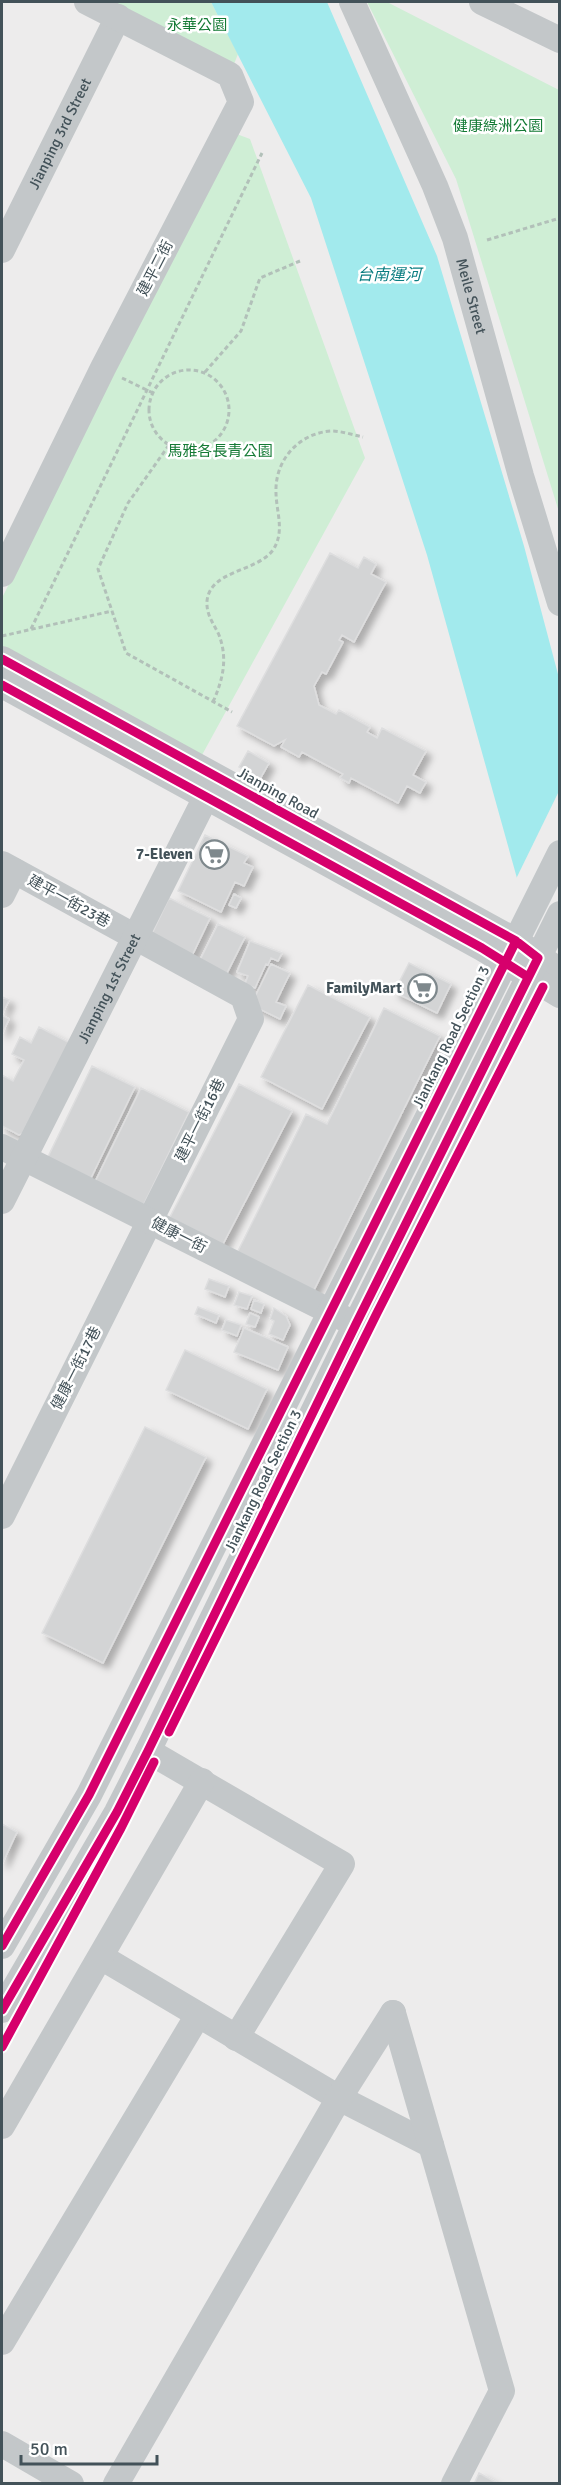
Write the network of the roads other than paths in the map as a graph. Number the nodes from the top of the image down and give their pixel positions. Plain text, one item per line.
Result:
1 (87, 2) edge
2 (352, 2) edge
3 (493, 4) edge
4 (118, 17) junction
5 (560, 40) edge
6 (2, 250) edge
7 (2, 574) edge
8 (560, 603) edge
9 (2, 659) edge
10 (2, 685) edge
11 (212, 786) junction
12 (560, 853) edge
13 (8, 867) edge
14 (2, 895) edge
15 (560, 914) edge
16 (134, 937) junction
17 (510, 951) junction
18 (533, 967) junction
19 (558, 986) edge
20 (251, 1019) joint
21 (12, 1152) edge
22 (2, 1201) edge
23 (150, 1221) junction
24 (331, 1312) junction
25 (356, 1324) junction
26 (2, 1516) edge
27 (148, 1751) junction
28 (202, 1781) junction
29 (5, 1934) edge
30 (42, 1940) junction
31 (101, 1957) junction
32 (29, 1963) junction
33 (2, 2010) edge
34 (198, 2015) junction
35 (236, 2038) junction
36 (339, 2098) junction
37 (2, 2126) edge
38 (431, 2145) junction
39 (2, 2342) edge
40 (2, 2444) edge
41 (71, 2484) edge
42 (116, 2484) edge
43 (454, 2484) edge

1 - 4 street, 建平二街
2 - 8 street, Meile Street
3 - 5 street
4 - 6 street, Jianping 3rd Street
4 - 7 street, 建平二街
9 - 11 street, Jianping Road
10 - 11 street, Jianping Road
11 - 16 street, Jianping 1st Street
11 - 17 street, Jianping Road
12 - 17 street, Jiankang Road Section 3
13 - 14 street
13 - 16 street, 建平一街23巷
15 - 18 street, Jiankang Road Section 3
16 - 20 street, 建平一街23巷
16 - 21 street, Jianping 1st Street
17 - 18 street, Jianping Road
17 - 24 street, Jiankang Road Section 3
18 - 19 street, Jianping Road
18 - 25 street, Jiankang Road Section 3
20 - 23 street, 建平一街16巷
21 - 22 street, Jianping 1st Street
21 - 23 street, 健康一街
23 - 24 street, 健康一街
23 - 26 street, 健康一街17巷
24 - 25 street, 健康一街
24 - 29 street, Jiankang Road Section 3
25 - 27 street, Jiankang Road Section 3
27 - 28 street
27 - 30 street, Jiankang Road Section 3
28 - 31 street
28 - 35 street
29 - 30 street
29 - 32 street
30 - 32 street, Jiankang Road Section 3
31 - 34 street
31 - 37 street
32 - 33 street, Jiankang Road Section 3
34 - 35 street
34 - 39 street
35 - 36 street
36 - 38 street
36 - 38 street
36 - 42 street
38 - 43 street
40 - 41 street

